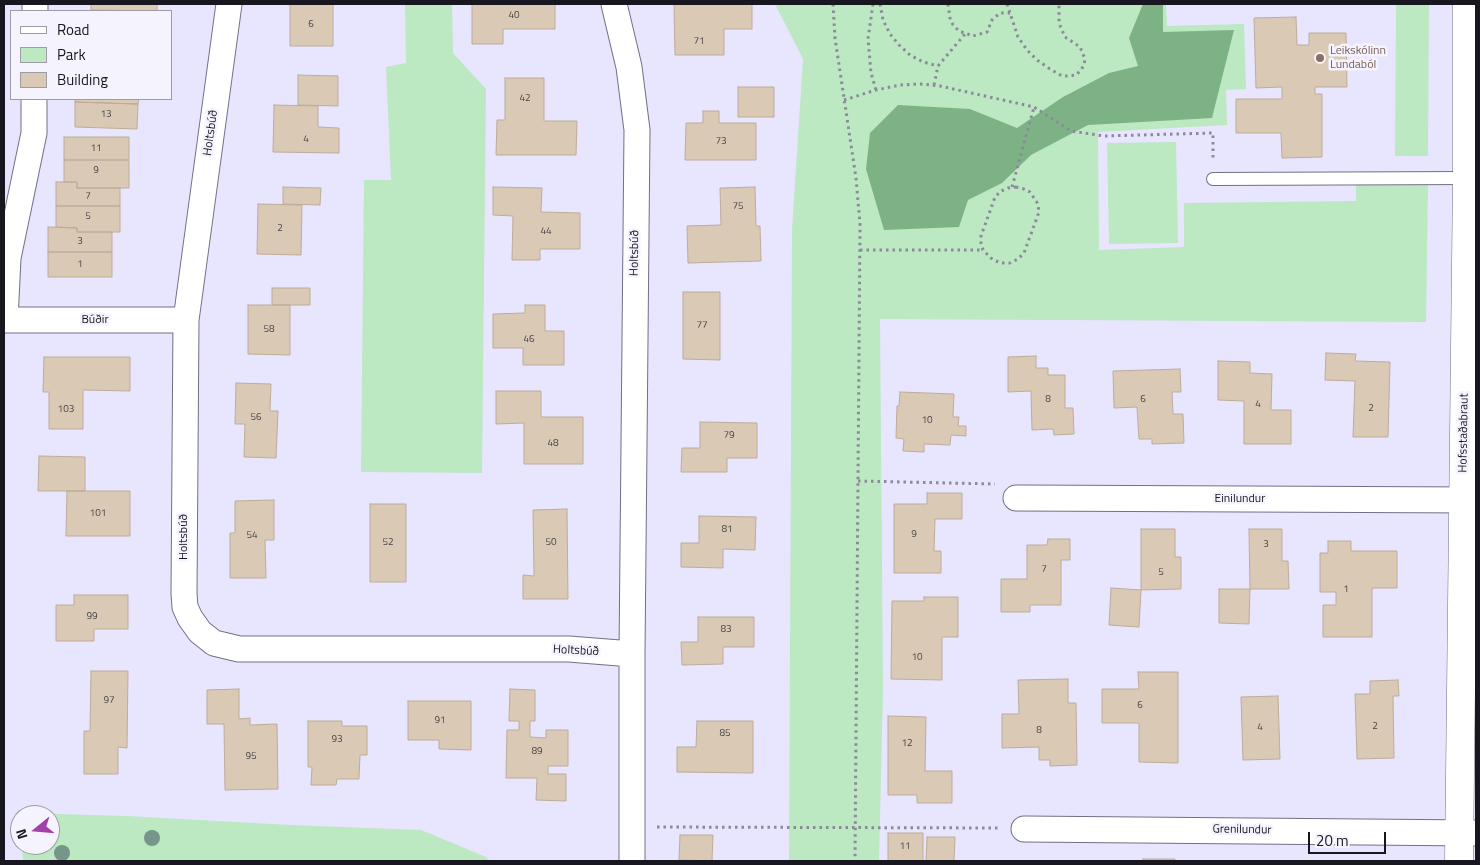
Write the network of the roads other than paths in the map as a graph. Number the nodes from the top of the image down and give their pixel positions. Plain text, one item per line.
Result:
1 (229, 4) edge
2 (614, 4) edge
3 (1467, 4) edge
4 (34, 100) edge
5 (1472, 178) edge
6 (1213, 179) road end
7 (5, 320) edge
8 (186, 320) junction
9 (1016, 498) road end
10 (1470, 500) edge
11 (632, 654) junction
12 (1024, 828) road end
13 (1468, 833) edge
14 (632, 861) edge
15 (1459, 861) edge

1 - 8 street, Holtsbúð
2 - 11 street, Holtsbúð
3 - 5 street, Hofsstaðabraut
4 - 7 street
5 - 6 lane
5 - 10 street, Hofsstaðabraut
7 - 8 street, Búðir
8 - 11 street, Holtsbúð
9 - 10 street, Einilundur
10 - 13 street, Hofsstaðabraut
11 - 14 street, Holtsbúð
12 - 13 street, Grenilundur
13 - 15 street, Hofsstaðabraut

